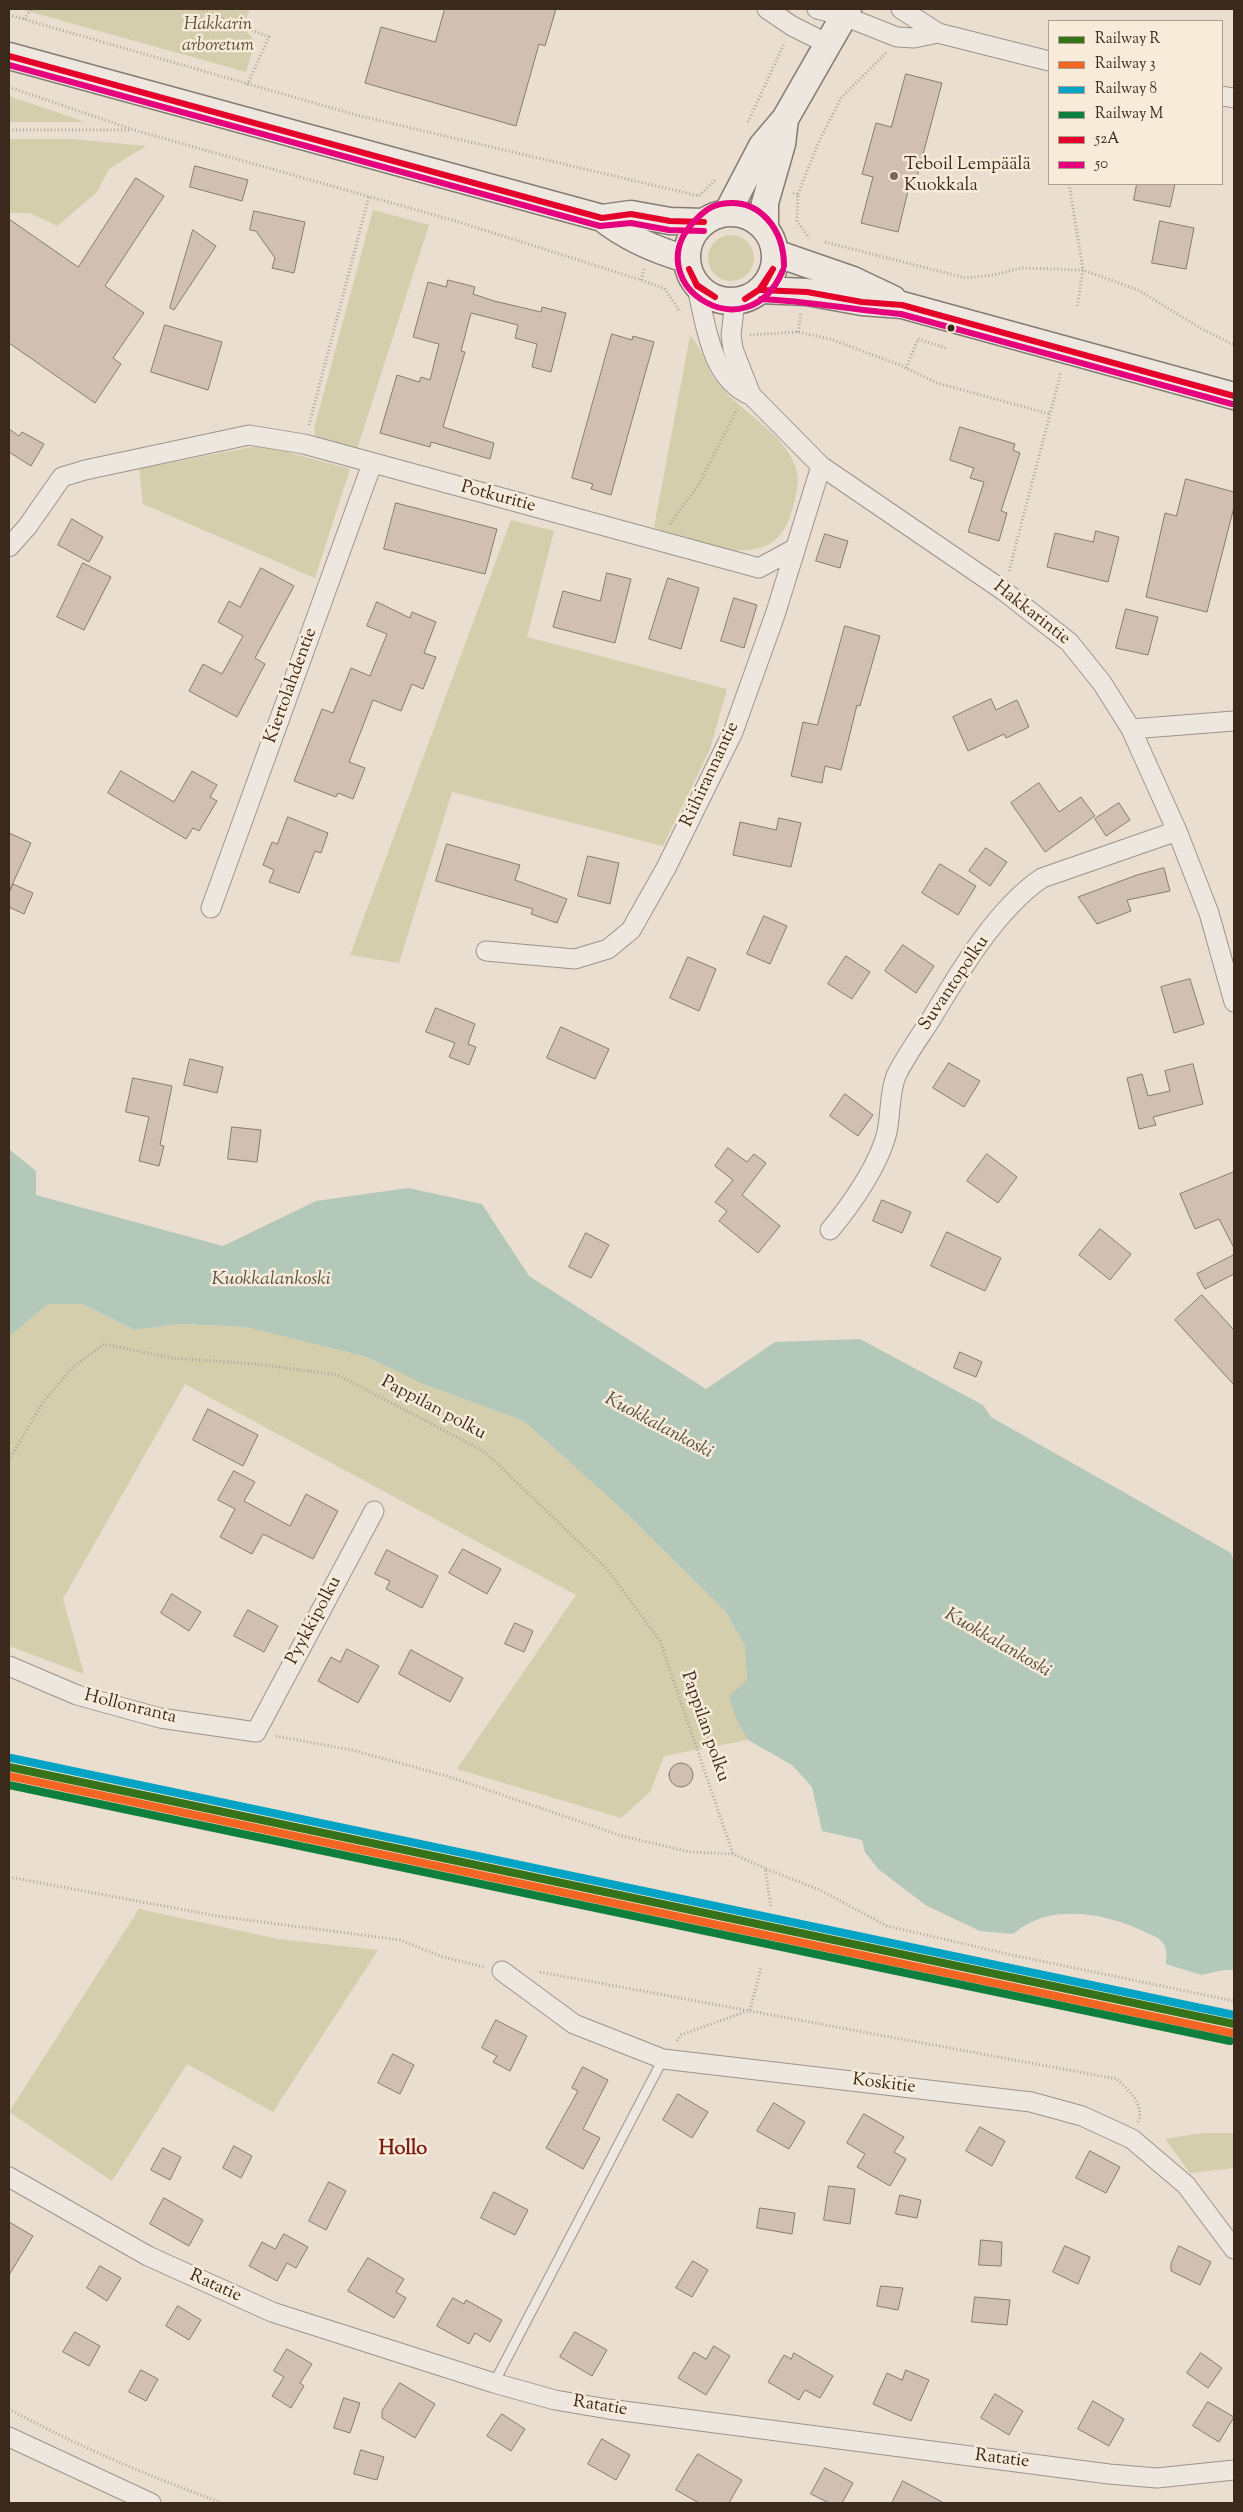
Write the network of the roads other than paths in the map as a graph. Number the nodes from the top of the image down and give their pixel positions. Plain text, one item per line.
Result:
1 (767, 9) edge
2 (817, 9) edge
3 (901, 9) edge
4 (846, 12) edge
5 (938, 34) junction
6 (828, 44) junction
7 (9, 56) edge
8 (1048, 60) edge
9 (785, 119) junction
10 (715, 217) junction
11 (602, 218) junction
12 (765, 228) junction
13 (775, 253) junction
14 (686, 259) junction
15 (696, 284) junction
16 (761, 290) junction
17 (736, 301) junction
18 (902, 305) junction
19 (747, 394) junction
20 (1234, 396) edge
21 (372, 464) junction
22 (821, 466) junction
23 (9, 547) edge
24 (794, 549) junction
25 (1234, 721) edge
26 (1131, 729) junction
27 (1177, 831) junction
28 (211, 908) dead end
29 (486, 951) dead end
30 (1234, 1002) edge
31 (830, 1230) dead end
32 (374, 1511) dead end
33 (9, 1666) edge
34 (256, 1732) joint
35 (502, 1971) road end
36 (663, 2059) junction
37 (9, 2177) edge
38 (1234, 2249) edge
39 (494, 2382) junction
40 (9, 2437) edge
41 (1234, 2470) edge
42 (151, 2503) edge

1 - 6 street
2 - 4 street
3 - 5 street
4 - 5 street
4 - 6 main road
5 - 8 street
6 - 9 main road
7 - 11 main road
9 - 10 main road
9 - 12 main road
10 - 11 main road
10 - 12 main road
10 - 14 main road
11 - 14 main road
12 - 13 main road
13 - 16 main road
13 - 18 main road
14 - 15 main road
15 - 17 main road
15 - 19 street, Hakkarintie
16 - 17 main road
16 - 18 main road
17 - 19 street, Hakkarintie
18 - 20 main road
19 - 22 street, Hakkarintie
21 - 23 street, Potkuritie
21 - 24 street, Potkuritie
21 - 28 street, Kiertolahdentie
22 - 24 street, Riihirannantie
22 - 26 street, Hakkarintie
24 - 29 street, Riihirannantie
25 - 26 street
26 - 27 street, Hakkarintie
27 - 30 street, Hakkarintie
27 - 31 street, Suvantopolku
32 - 34 street, Pyykkipolku
33 - 34 street, Hollonranta
35 - 36 street, Koskitie
36 - 38 street, Koskitie
36 - 39 lane
37 - 39 street, Ratatie
39 - 41 street, Ratatie
40 - 42 street

